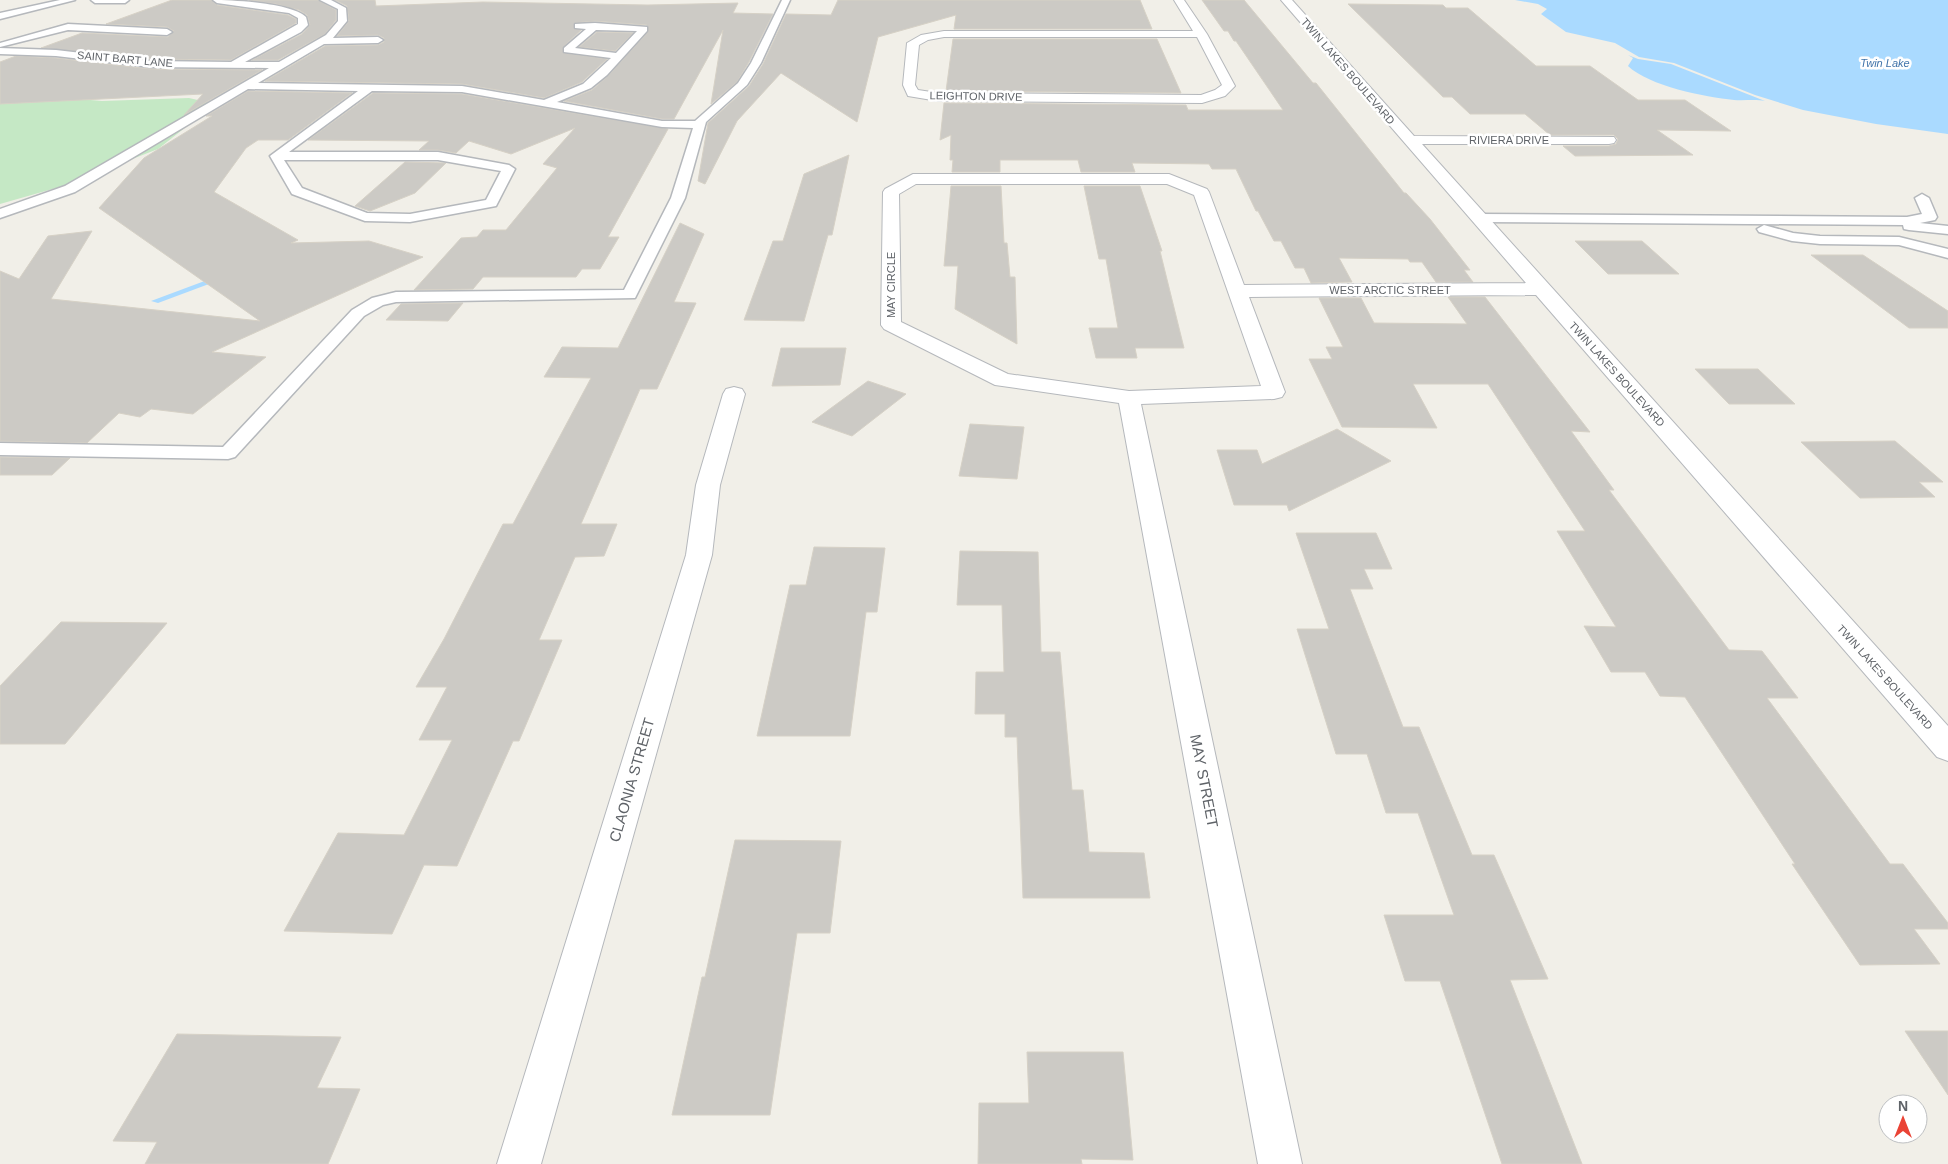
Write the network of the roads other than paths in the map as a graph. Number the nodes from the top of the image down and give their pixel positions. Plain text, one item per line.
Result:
1 (71, 0) edge
2 (95, 0) edge
3 (124, 0) edge
4 (217, 0) edge
5 (786, 0) edge
6 (1179, 0) edge
7 (1286, 0) edge
8 (350, 1) edge
9 (328, 2) edge
10 (0, 16) edge
11 (578, 26) dead end
12 (595, 26) junction
13 (1201, 34) junction
14 (378, 40) dead end
15 (140, 41) dead end
16 (322, 42) junction
17 (0, 45) edge
18 (0, 51) edge
19 (113, 51) dead end
20 (619, 56) junction
21 (94, 57) junction
22 (234, 64) junction
23 (280, 64) junction
24 (245, 86) junction
25 (369, 88) junction
26 (546, 104) junction
27 (700, 125) junction
28 (1409, 140) junction
29 (1609, 140) dead end
30 (276, 156) junction
31 (1922, 198) dead end
32 (0, 214) edge
33 (1479, 218) junction
34 (1739, 220) junction
35 (1798, 221) junction
36 (1871, 221) junction
37 (1932, 230) junction
38 (1948, 230) edge
39 (1948, 235) edge
40 (1842, 240) junction
41 (1948, 254) edge
42 (1542, 289) junction
43 (1238, 291) junction
44 (734, 394) dead end
45 (1128, 398) junction
46 (0, 449) edge
47 (1948, 748) edge
48 (519, 1164) edge
49 (1280, 1164) edge

1 - 10 lane
2 - 3 lane
4 - 22 lane
5 - 27 lane
6 - 13 street, LEIGHTON DRIVE
7 - 28 street, TWIN LAKES BOULEVARD
8 - 9 lane
9 - 16 lane
11 - 12 lane
12 - 20 lane
12 - 20 lane
13 - 13 street, LEIGHTON DRIVE
14 - 16 lane
15 - 17 lane
16 - 23 lane
18 - 21 lane, SAINT BART LANE
19 - 21 lane
20 - 26 lane
21 - 22 lane, SAINT BART LANE
22 - 23 lane, SAINT BART LANE
23 - 24 lane
24 - 25 lane
24 - 32 lane
25 - 26 lane
25 - 30 lane
26 - 27 lane
27 - 46 lane
28 - 29 street, RIVIERA DRIVE
28 - 33 street, TWIN LAKES BOULEVARD
30 - 30 lane
31 - 36 lane
33 - 34 lane
33 - 42 street, TWIN LAKES BOULEVARD
34 - 35 lane
34 - 40 lane
35 - 36 lane
35 - 40 lane
36 - 37 lane
37 - 38 lane
37 - 39 lane
40 - 41 lane
42 - 43 street, WEST ARCTIC STREET
42 - 47 street, TWIN LAKES BOULEVARD
43 - 45 street, MAY CIRCLE
43 - 45 street, MAY CIRCLE
44 - 48 street, CLAONIA STREET
45 - 49 street, MAY STREET

